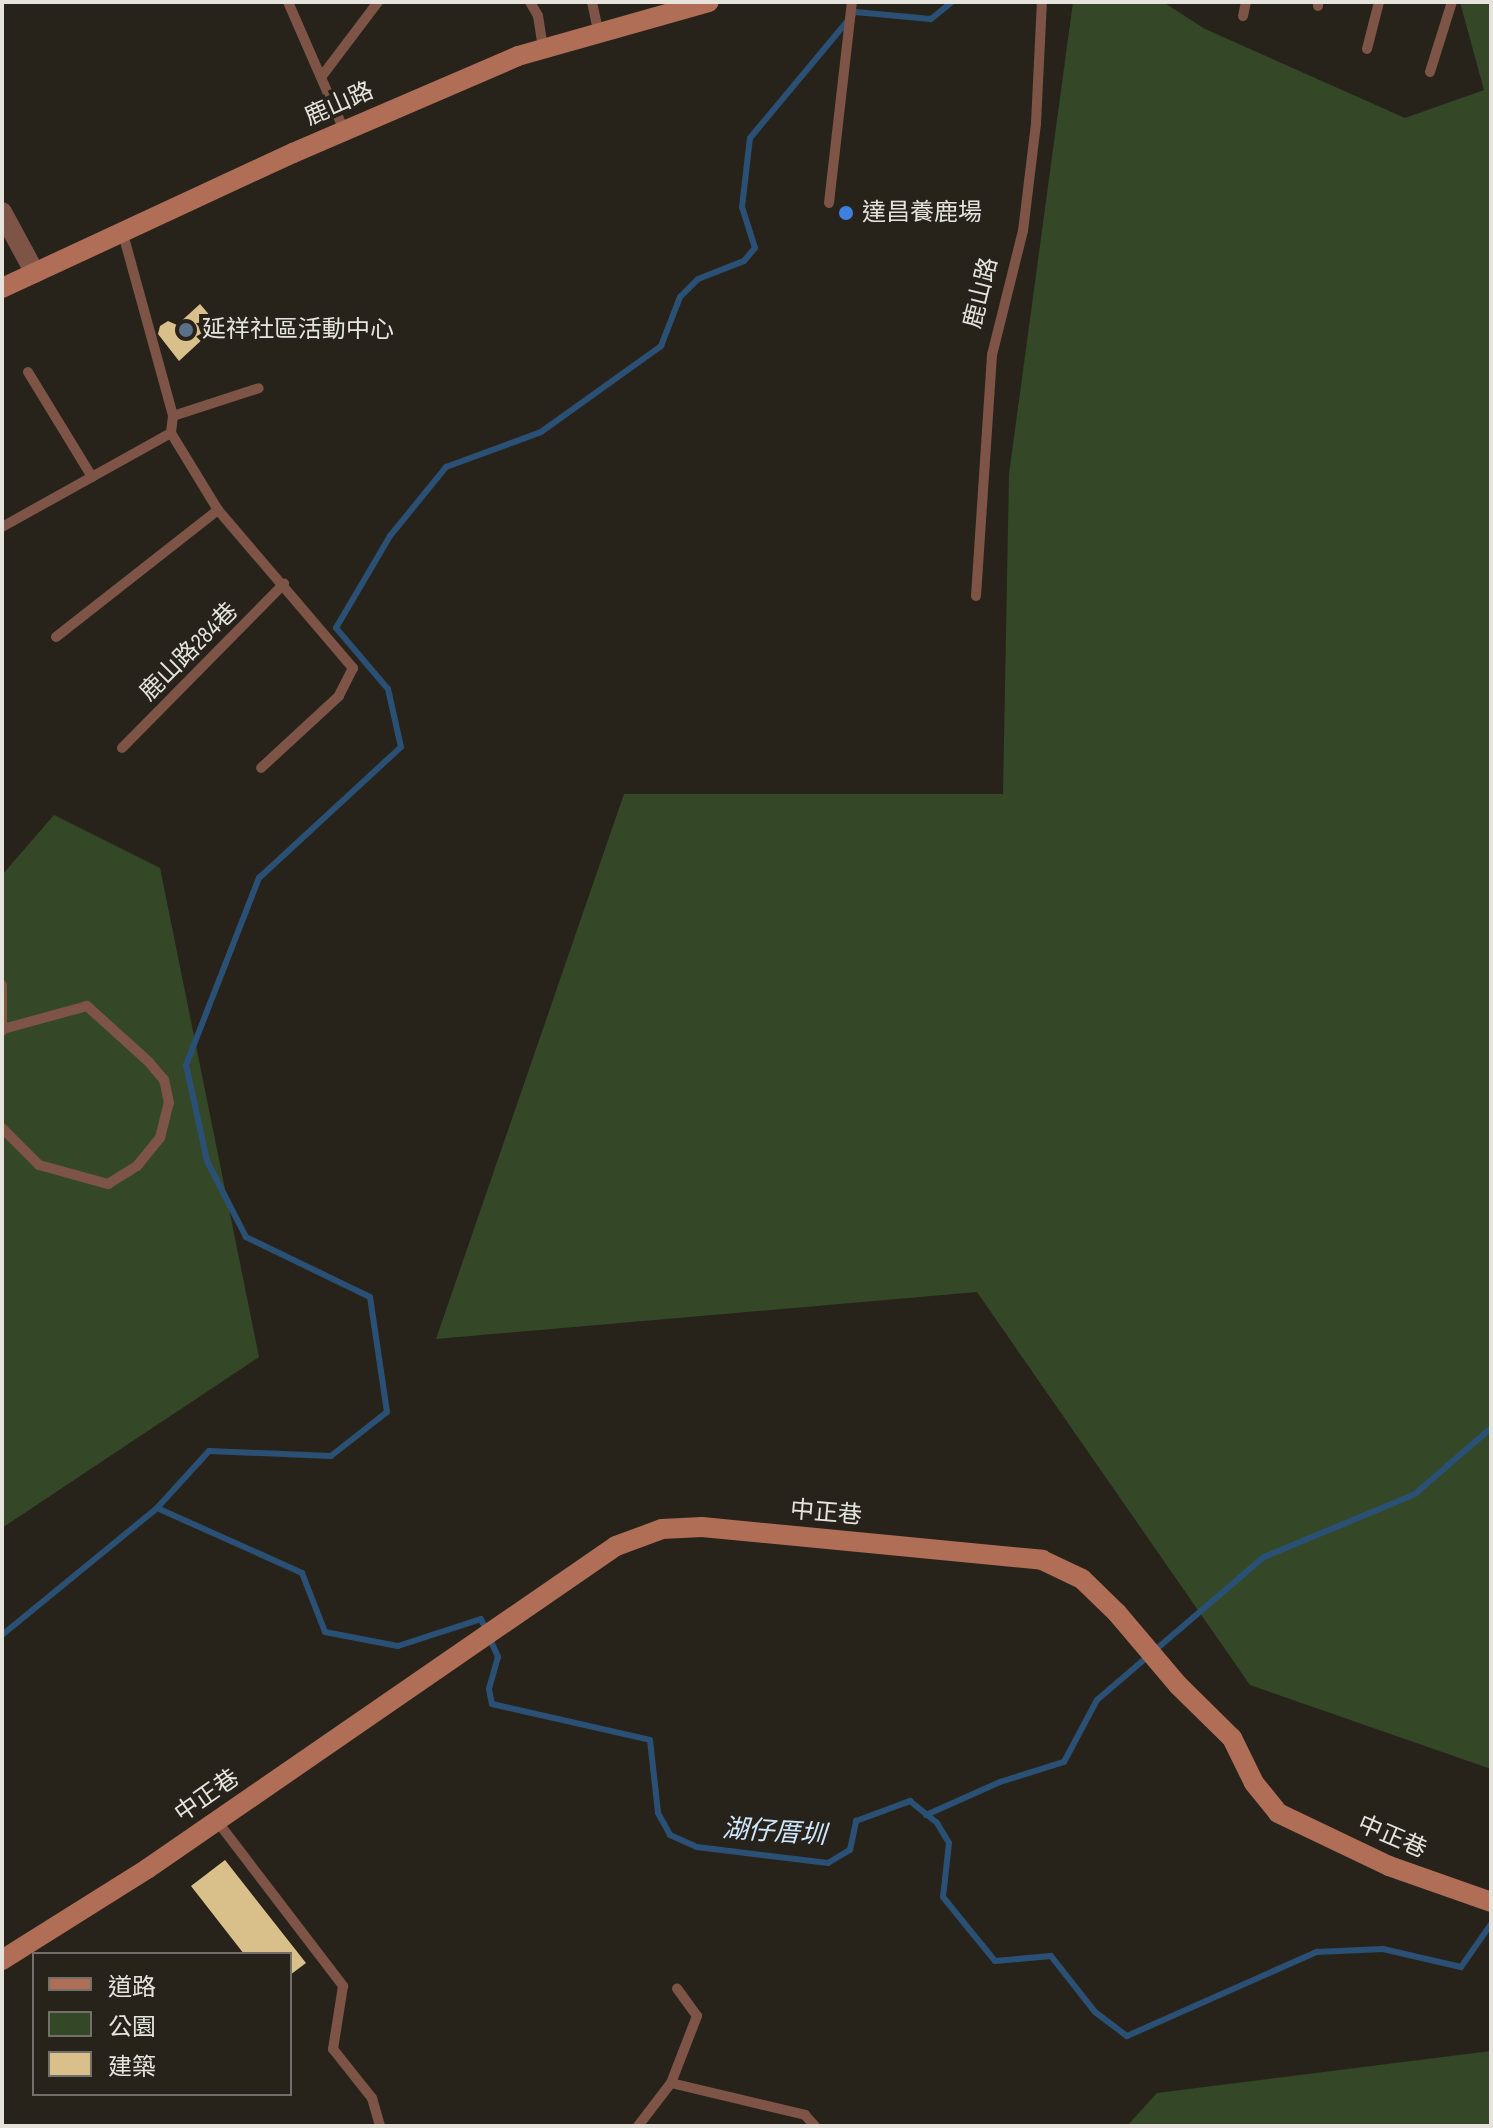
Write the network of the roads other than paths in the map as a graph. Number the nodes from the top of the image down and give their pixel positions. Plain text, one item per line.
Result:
1 (288, 2) edge
2 (378, 2) edge
3 (530, 2) edge
4 (592, 2) edge
5 (709, 2) edge
6 (852, 2) edge
7 (1042, 2) edge
8 (1246, 2) edge
9 (1379, 2) edge
10 (1452, 2) edge
11 (1243, 16) dead end
12 (598, 31) junction
13 (543, 47) junction
14 (1367, 49) dead end
15 (1430, 72) dead end
16 (322, 76) junction
17 (344, 130) junction
18 (829, 203) dead end
19 (2, 212) edge
20 (123, 234) junction
21 (35, 273) junction
22 (2, 288) edge
23 (28, 372) dead end
24 (259, 388) dead end
25 (173, 416) junction
26 (171, 433) junction
27 (92, 477) junction
28 (218, 510) junction
29 (2, 527) edge
30 (284, 584) junction
31 (976, 596) dead end
32 (56, 637) dead end
33 (122, 748) dead end
34 (261, 768) dead end
35 (2, 985) edge
36 (2, 1030) edge
37 (2, 1128) edge
38 (217, 1821) junction
39 (1491, 1902) edge
40 (2, 1960) edge
41 (677, 1988) dead end
42 (671, 2083) junction
43 (804, 2120) edge
44 (380, 2126) edge
45 (638, 2126) edge
46 (815, 2126) edge

1 - 16 lane
2 - 16 lane
3 - 13 lane
4 - 12 lane
5 - 12 street, 鹿山路
6 - 18 lane
7 - 31 lane, 鹿山路
8 - 11 lane
9 - 14 lane
10 - 15 lane
12 - 13 street, 鹿山路
13 - 17 street, 鹿山路
16 - 17 lane
17 - 20 street, 鹿山路
19 - 21 street
20 - 21 street, 鹿山路
20 - 25 lane
21 - 22 street, 鹿山路
23 - 27 lane
24 - 25 lane
25 - 26 lane
26 - 27 lane
26 - 28 lane
27 - 29 lane
28 - 30 lane
28 - 32 lane
30 - 33 lane, 鹿山路284巷
30 - 34 lane
35 - 36 lane
36 - 37 lane
38 - 39 street, 中正巷
38 - 40 street, 中正巷
38 - 44 lane
41 - 42 lane
42 - 43 lane
42 - 45 lane
43 - 46 lane

